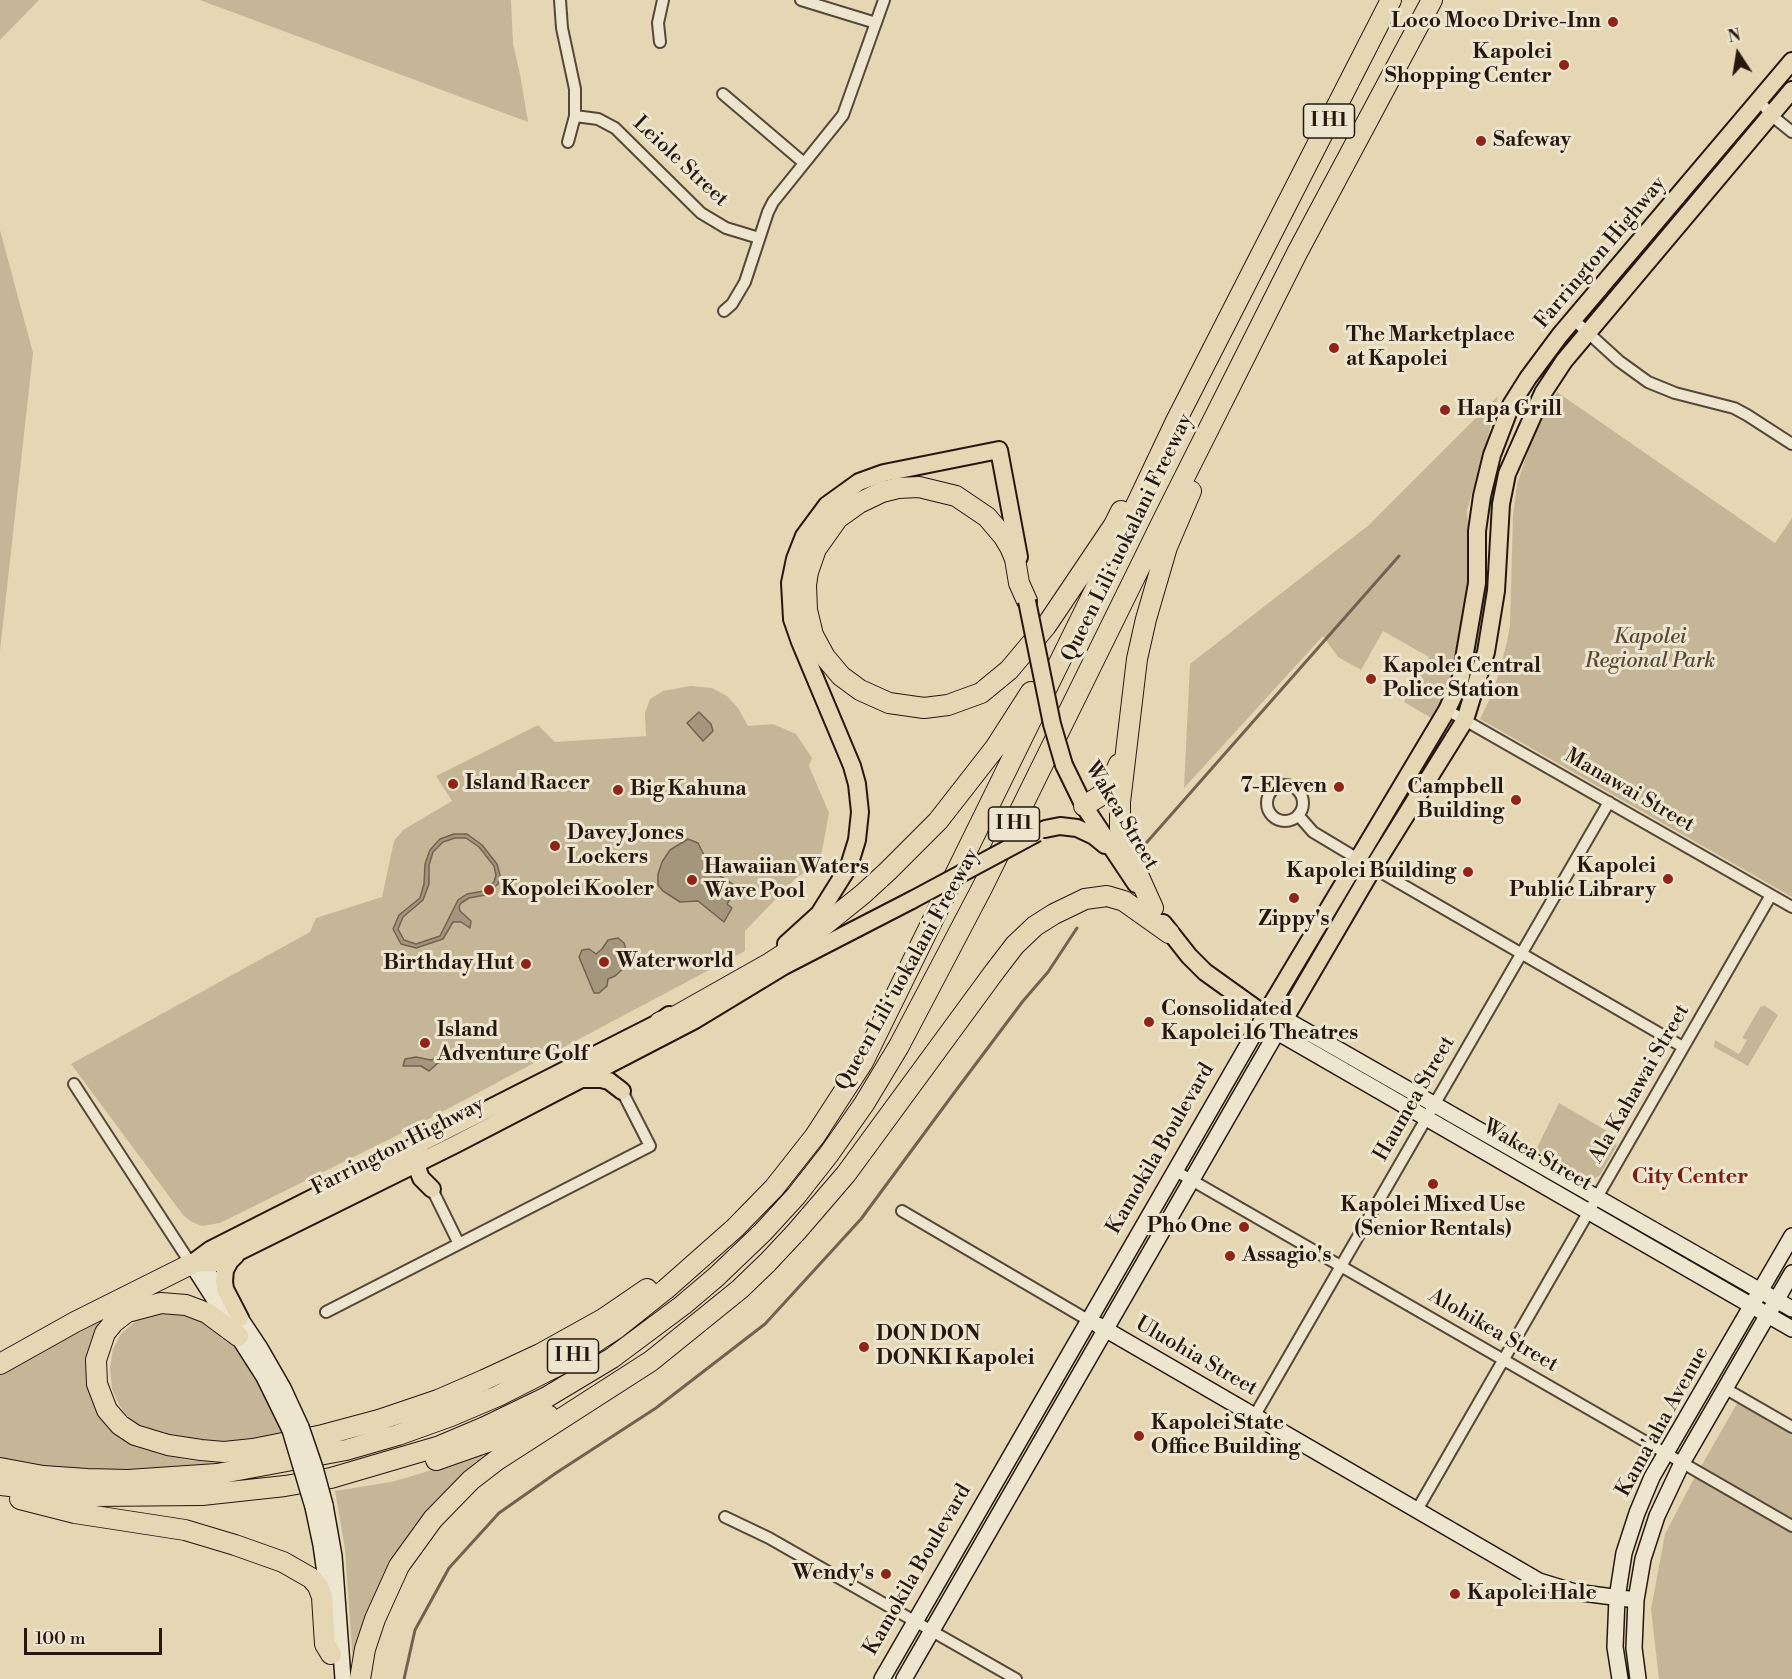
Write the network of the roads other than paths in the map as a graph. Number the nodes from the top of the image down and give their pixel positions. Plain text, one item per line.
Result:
1 (560, 0) edge
2 (663, 0) edge
3 (801, 0) edge
4 (884, 0) edge
5 (1391, 0) edge
6 (1432, 0) edge
7 (876, 23) junction
8 (660, 42) dead end
9 (1792, 61) edge
10 (1792, 90) edge
11 (723, 94) dead end
12 (1760, 100) junction
13 (1771, 115) junction
14 (575, 116) junction
15 (1792, 132) edge
16 (568, 141) dead end
17 (804, 163) junction
18 (1344, 166) junction
19 (759, 238) junction
20 (1267, 243) junction
21 (724, 311) dead end
22 (1574, 320) junction
23 (1589, 333) junction
24 (1792, 444) edge
25 (1477, 531) joint
26 (1500, 536) joint
27 (1120, 539) junction
28 (1027, 601) junction
29 (1447, 710) junction
30 (1465, 720) junction
31 (1125, 747) junction
32 (1610, 802) junction
33 (1084, 806) junction
34 (1298, 815) dead end
35 (1041, 831) junction
36 (1112, 850) junction
37 (1358, 859) junction
38 (1373, 868) junction
39 (982, 888) junction
40 (1771, 895) junction
41 (1792, 907) edge
42 (1153, 908) junction
43 (1169, 933) junction
44 (1522, 953) junction
45 (697, 1000) joint
46 (1265, 1015) junction
47 (660, 1022) junction
48 (1281, 1025) junction
49 (1683, 1047) junction
50 (627, 1055) junction
51 (580, 1079) junction
52 (74, 1084) dead end
53 (622, 1091) junction
54 (1435, 1103) junction
55 (1426, 1119) junction
56 (435, 1146) junction
57 (1174, 1170) junction
58 (423, 1176) junction
59 (1192, 1179) junction
60 (1598, 1197) junction
61 (902, 1211) dead end
62 (1589, 1212) junction
63 (735, 1228) junction
64 (1792, 1236) edge
65 (459, 1244) junction
66 (241, 1251) junction
67 (1778, 1261) junction
68 (191, 1264) junction
69 (1341, 1267) junction
70 (1735, 1276) junction
71 (1792, 1279) edge
72 (740, 1289) junction
73 (1725, 1291) junction
74 (1760, 1291) junction
75 (1776, 1300) junction
76 (1751, 1306) junction
77 (1792, 1309) edge
78 (326, 1312) dead end
79 (1767, 1315) junction
80 (1088, 1320) junction
81 (239, 1327) junction
82 (1106, 1330) junction
83 (1792, 1331) edge
84 (1736, 1333) junction
85 (1750, 1345) junction
86 (1503, 1360) junction
87 (651, 1361) junction
88 (0, 1364) edge
89 (1726, 1389) junction
90 (1255, 1415) junction
91 (1792, 1428) edge
92 (1666, 1453) junction
93 (1682, 1463) junction
94 (0, 1468) edge
95 (331, 1478) junction
96 (0, 1485) edge
97 (0, 1493) edge
98 (319, 1506) junction
99 (1417, 1510) junction
100 (725, 1517) dead end
101 (1792, 1526) edge
102 (325, 1568) junction
103 (298, 1570) junction
104 (1617, 1598) junction
105 (1636, 1600) junction
106 (915, 1621) junction
107 (932, 1630) junction
108 (331, 1654) junction
109 (332, 1679) edge
110 (343, 1679) edge
111 (360, 1679) edge
112 (882, 1679) edge
113 (904, 1679) edge
114 (1016, 1679) edge
115 (1620, 1679) edge
116 (1638, 1679) edge

1 - 14 street
2 - 8 street
3 - 7 street
4 - 7 street
5 - 20 highway, Queen Liliʻuokalani Freeway / I H1
6 - 18 highway, Queen Liliʻuokalani Freeway / I H1
7 - 17 street
9 - 12 main road, Farrington Highway
10 - 13 main road, Farrington Highway
11 - 17 street
12 - 13 street
12 - 22 main road, Farrington Highway
13 - 15 street
13 - 23 main road, Farrington Highway
14 - 16 street
14 - 19 street, Leiole Street
17 - 19 street
18 - 31 highway
18 - 39 highway, Queen Liliʻuokalani Freeway / I H1
19 - 21 street
20 - 27 highway, Queen Liliʻuokalani Freeway / I H1
20 - 28 highway
22 - 23 street
22 - 25 main road, Farrington Highway
23 - 24 street
23 - 26 main road, Farrington Highway
25 - 29 main road, Kamokila Boulevard
26 - 30 main road, Kamokila Boulevard
27 - 47 highway
27 - 63 highway, Queen Liliʻuokalani Freeway / I H1
28 - 33 main road, Wakea Street, bridge
28 - 45 main road, Wakea Street
29 - 30 street, Manawai Street
29 - 37 main road, Kamokila Boulevard
30 - 32 street, Manawai Street
30 - 38 main road, Kamokila Boulevard
31 - 33 highway
31 - 42 highway
32 - 40 street, Manawai Street
32 - 44 street, Haumea Street
33 - 35 main road, Farrington Highway
33 - 36 main road, Wakea Street
34 - 37 street
35 - 36 main road
35 - 50 main road, Farrington Highway, bridge
36 - 42 main road, Wakea Street
37 - 38 street
37 - 46 main road, Kamokila Boulevard
38 - 44 street
38 - 48 main road, Kamokila Boulevard
39 - 72 highway
39 - 95 highway, Queen Liliʻuokalani Freeway / I H1
40 - 41 street, Manawai Street
40 - 49 street, Ala Kahawai Street
42 - 43 main road, Wakea Street
43 - 46 main road, Wakea Street
43 - 72 highway
44 - 49 street
44 - 54 street, Haumea Street
45 - 47 main road, Farrington Highway
46 - 48 main road, Wakea Street
46 - 57 street, Kamokila Boulevard
47 - 56 main road, Farrington Highway
48 - 54 street, Wakea Street
48 - 55 street, Wakea Street
48 - 59 street, Kamokila Boulevard
49 - 60 street, Ala Kahawai Street
50 - 51 main road, Farrington Highway
50 - 53 main road
51 - 53 main road
51 - 56 main road, Farrington Highway
52 - 68 street
53 - 65 street
54 - 55 street, Haumea Street
54 - 60 street, Wakea Street
55 - 62 street, Wakea Street
55 - 69 street, Haumea Street
56 - 58 main road
56 - 58 main road
56 - 68 main road, Farrington Highway
57 - 59 street, Alohikea Street
57 - 80 street, Kamokila Boulevard
58 - 65 street
58 - 66 main road, Farrington Highway
59 - 69 street, Alohikea Street
59 - 82 street, Kamokila Boulevard
60 - 62 street, Ala Kahawai Street
60 - 70 street, Wakea Street
61 - 80 street, Uluohia Street
62 - 73 street, Wakea Street
62 - 86 street, Ala Kahawai Street
63 - 81 highway
63 - 94 highway, Queen Liliʻuokalani Freeway / I H1
64 - 67 street, Kama'aha Avenue
65 - 78 street
66 - 68 main road, Farrington Highway
66 - 81 main road
67 - 70 street
67 - 74 street, Kama'aha Avenue
68 - 81 street
68 - 88 highway
69 - 86 street, Alohikea Street
69 - 90 street, Haumea Street
70 - 74 street, Wakea Street
71 - 75 street, Kama'aha Avenue
72 - 87 highway
73 - 76 street, Wakea Street
73 - 84 street
74 - 75 street, Wakea Street
74 - 76 street, Kama'aha Avenue
75 - 77 street, Wakea Street
75 - 79 street, Kama'aha Avenue
76 - 79 street, Wakea Street
76 - 84 street, Kama'aha Avenue
79 - 83 street, Wakea Street
79 - 85 street, Kama'aha Avenue
80 - 82 street, Uluohia Street
80 - 106 street, Kamokila Boulevard
81 - 98 street, bridge
82 - 90 street, Uluohia Street
82 - 107 street, Kamokila Boulevard
83 - 85 street
84 - 92 street, Kama'aha Avenue
85 - 89 street, Kama'aha Avenue
86 - 92 street, Alohikea Street
86 - 99 street, Ala Kahawai Street
87 - 95 highway
87 - 111 highway
89 - 91 street
89 - 93 street, Kama'aha Avenue
90 - 99 street, Uluohia Street
92 - 93 street, Alohikea Street
92 - 104 street, Kama'aha Avenue
93 - 101 street, Alohikea Street
93 - 105 street, Kama'aha Avenue
95 - 96 highway, Queen Liliʻuokalani Freeway / I H1
97 - 103 highway
98 - 102 street
98 - 110 street
99 - 104 street, Uluohia Street
100 - 106 street
102 - 103 highway
102 - 108 street
103 - 108 highway
104 - 105 street, Uluohia Street
104 - 115 street, Kama'aha Avenue
105 - 116 street, Kama'aha Avenue
106 - 107 street
106 - 112 street, Kamokila Boulevard
107 - 113 street, Kamokila Boulevard
107 - 114 street
108 - 109 street

